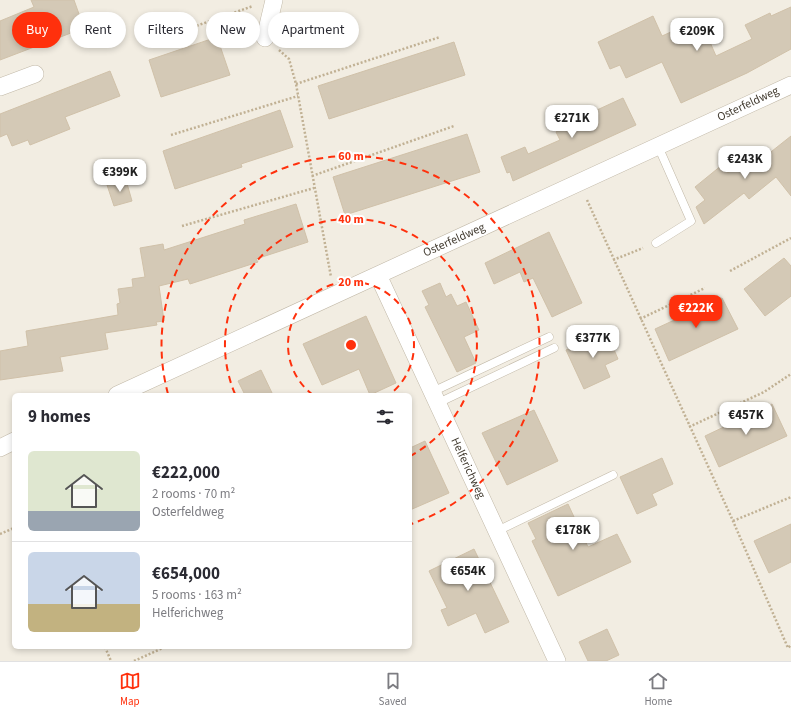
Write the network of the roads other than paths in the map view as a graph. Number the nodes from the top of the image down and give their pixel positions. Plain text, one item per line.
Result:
1 (274, 0) edge
2 (268, 37) edge
3 (265, 38) joint
4 (35, 74) dead end
5 (791, 84) edge
6 (0, 87) edge
7 (658, 146) junction
8 (656, 243) road end
9 (378, 275) junction
10 (548, 337) dead end
11 (554, 348) dead end
12 (120, 393) edge
13 (435, 397) junction
14 (12, 442) edge
15 (0, 448) edge
16 (613, 476) dead end
17 (497, 530) junction
18 (557, 661) edge

1 - 3 street
2 - 3 lane
4 - 6 street
5 - 7 street, Osterfeldweg
7 - 8 lane
7 - 9 street, Osterfeldweg
9 - 12 street, Osterfeldweg
9 - 13 street, Helferichweg
10 - 13 lane
11 - 13 lane
13 - 17 street, Helferichweg
14 - 15 street
16 - 17 lane
17 - 18 street, Helferichweg

